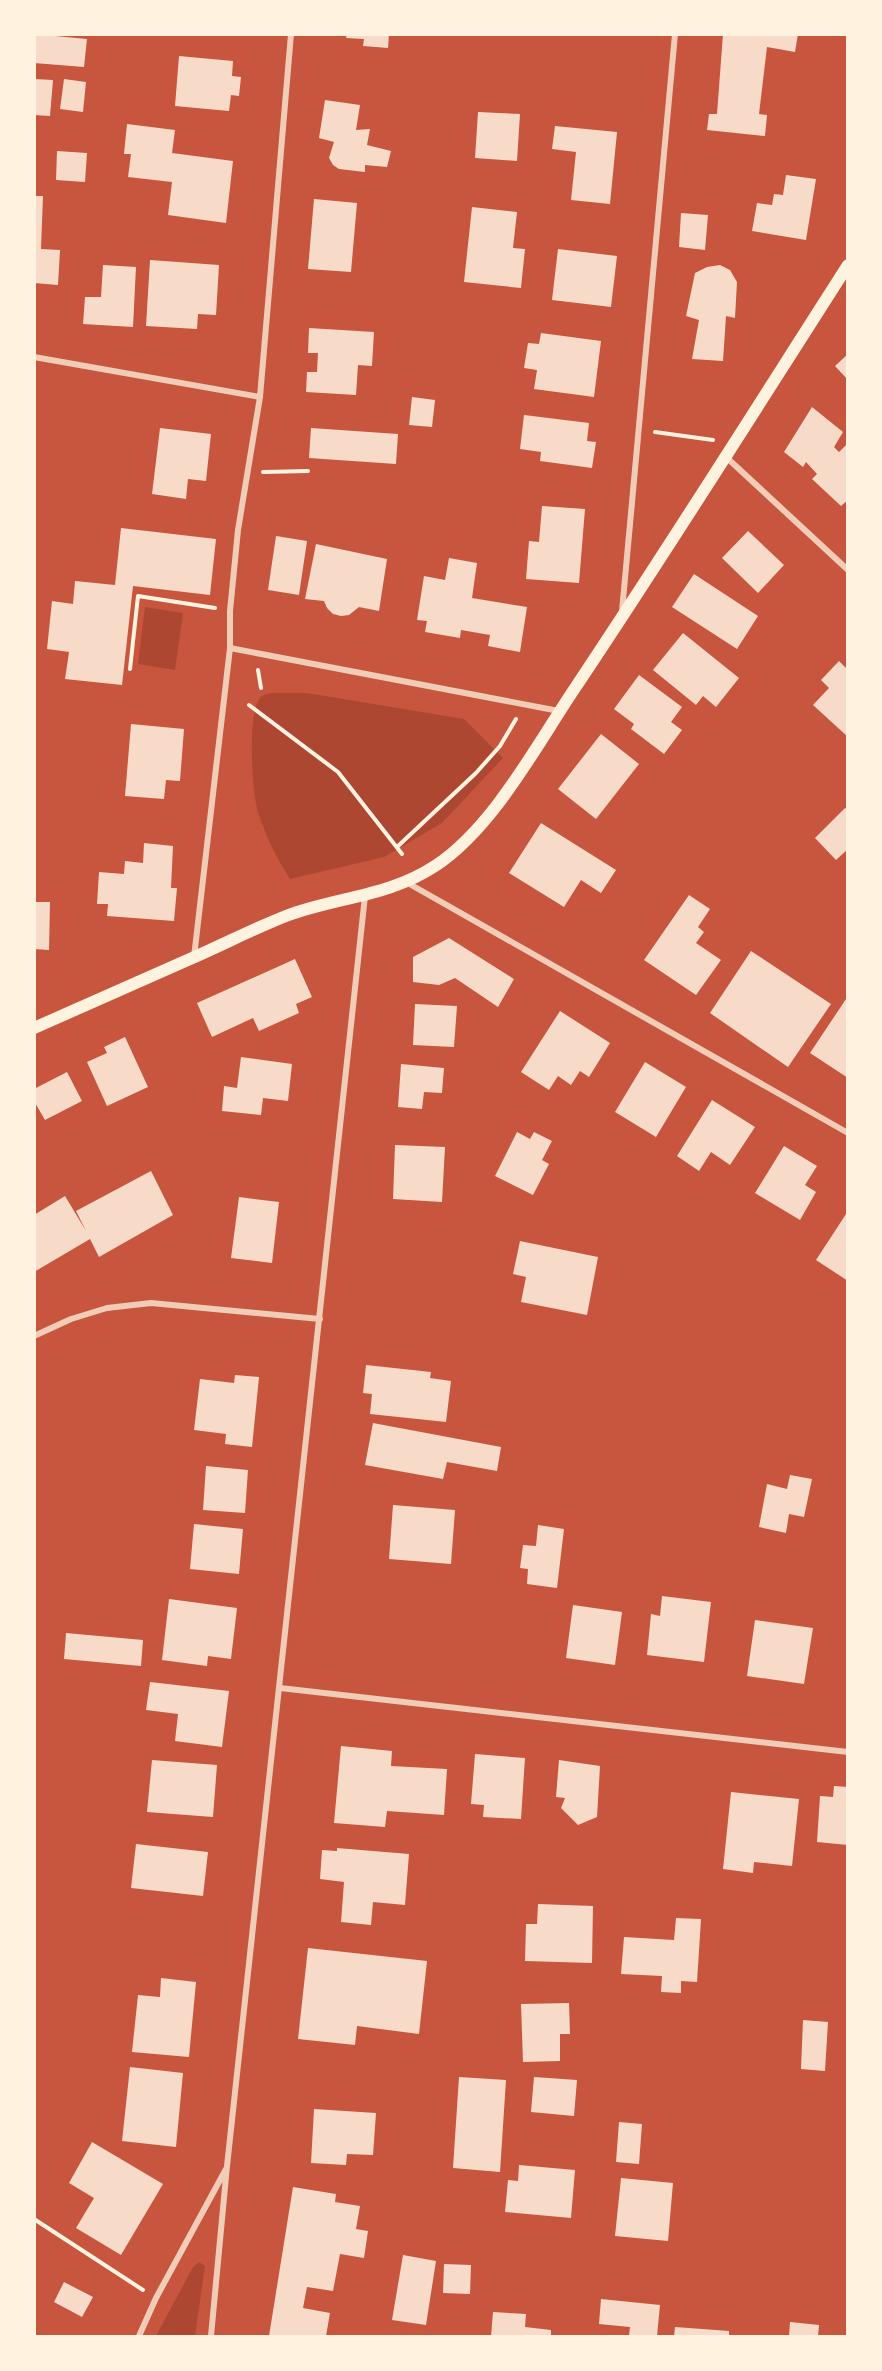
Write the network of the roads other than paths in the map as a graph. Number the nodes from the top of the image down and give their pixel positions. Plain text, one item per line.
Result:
1 (291, 34) edge
2 (675, 34) edge
3 (848, 265) edge
4 (34, 357) edge
5 (260, 397) junction
6 (725, 457) junction
7 (848, 570) edge
8 (622, 618) junction
9 (230, 648) junction
10 (560, 711) junction
11 (406, 882) junction
12 (365, 897) junction
13 (194, 957) junction
14 (34, 1028) edge
15 (848, 1133) edge
16 (320, 1319) junction
17 (34, 1336) edge
18 (280, 1688) junction
19 (848, 1752) edge
20 (227, 2166) junction
21 (139, 2337) edge
22 (211, 2337) edge

1 - 5 street
2 - 8 street
3 - 6 main road
4 - 5 street
5 - 9 street
6 - 7 street
6 - 8 main road
8 - 10 main road
9 - 10 street
9 - 13 street
10 - 11 main road
11 - 12 main road
11 - 15 street
12 - 13 main road
12 - 16 street
13 - 14 main road
16 - 17 street
16 - 18 street
18 - 19 street
18 - 20 street
20 - 21 street
20 - 22 street

